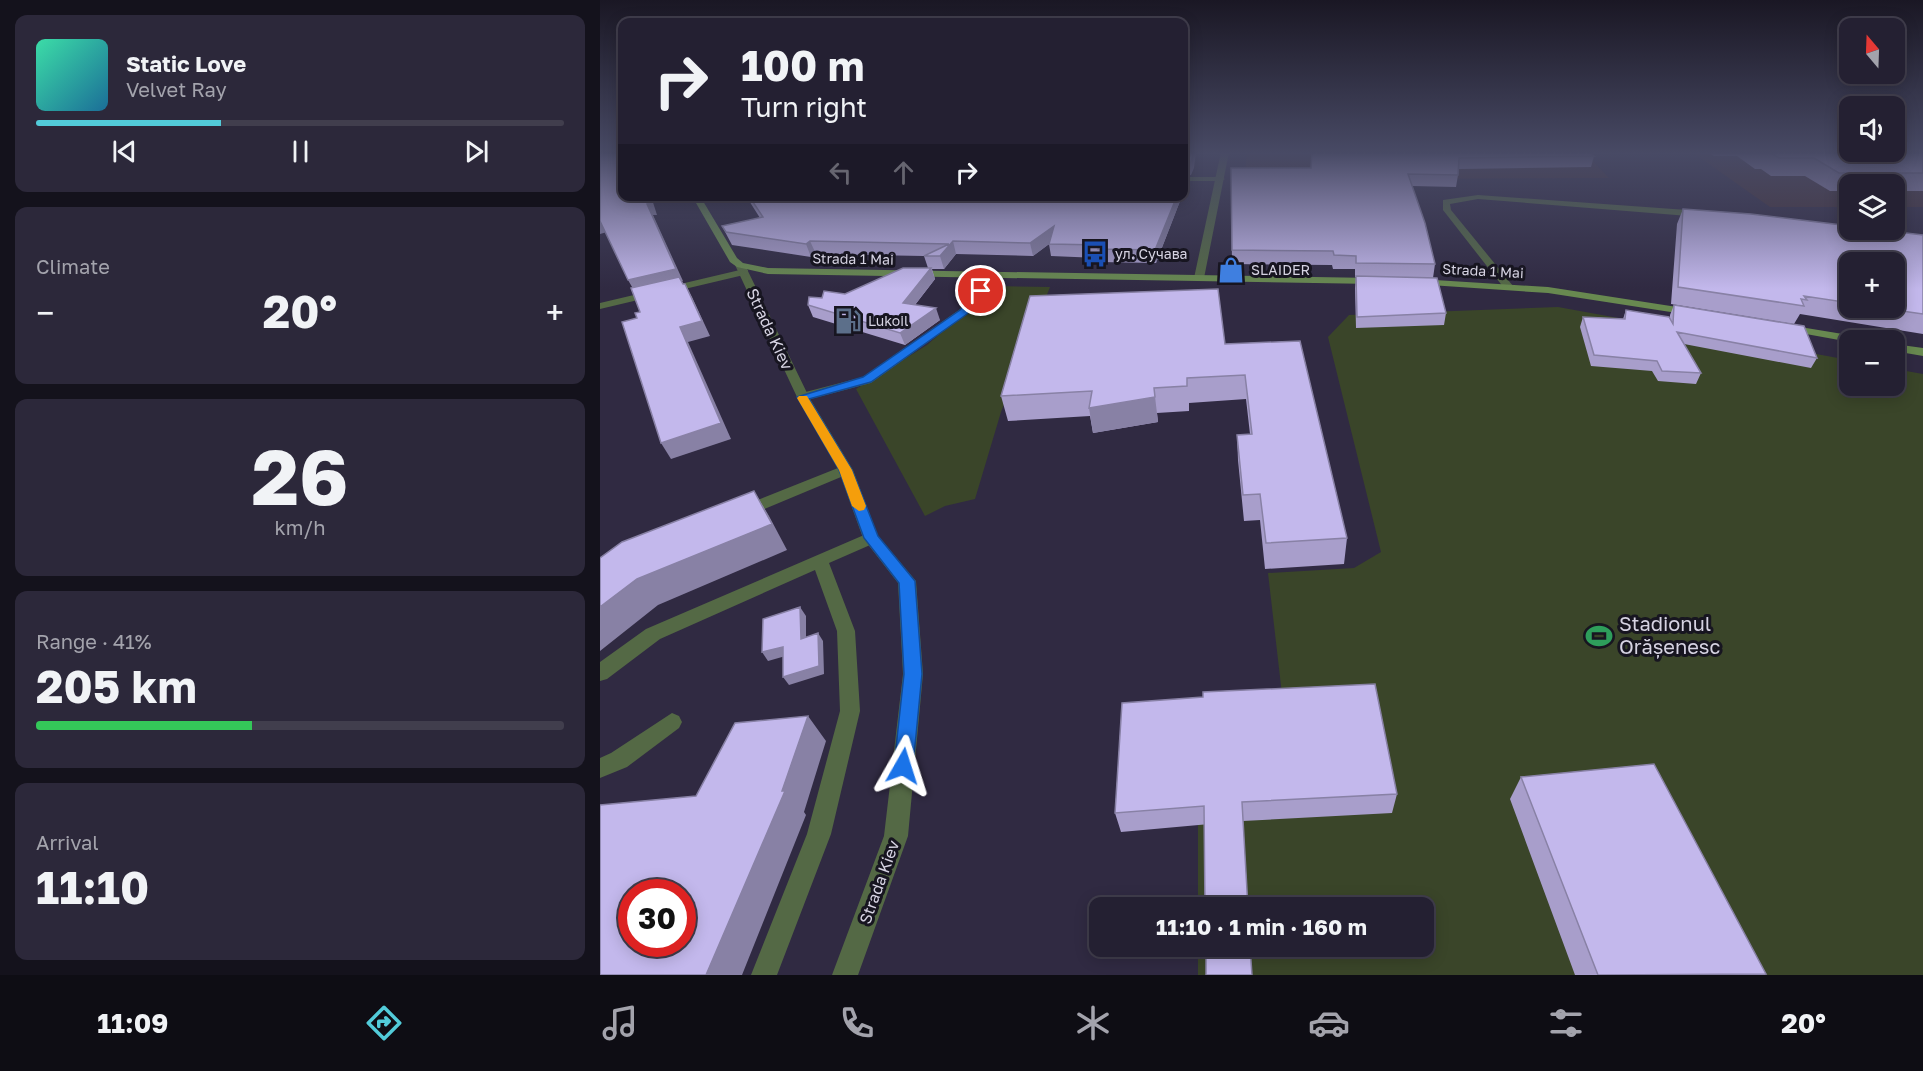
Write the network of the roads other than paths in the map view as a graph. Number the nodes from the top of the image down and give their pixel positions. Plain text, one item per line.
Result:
1 (1217, 198) edge
2 (699, 201) edge
3 (1716, 215) edge
4 (742, 268) junction
5 (995, 276) junction
6 (1199, 278) junction
7 (1508, 286) junction
8 (600, 306) edge
9 (1705, 315) edge
10 (1773, 326) edge
11 (1839, 336) edge
12 (1905, 349) edge
13 (1923, 352) edge
14 (802, 397) junction
15 (846, 470) junction
16 (728, 517) edge
17 (871, 538) junction
18 (820, 561) junction
19 (600, 673) edge
20 (672, 723) dead end
21 (600, 768) edge
22 (764, 975) edge
23 (845, 975) edge

1 - 6 street
2 - 4 main road, Strada Kiev
3 - 7 street
4 - 5 main road, Strada 1 Mai
4 - 8 street
4 - 14 street, Strada Kiev
5 - 6 main road, Strada 1 Mai
5 - 14 street
6 - 7 main road, Strada 1 Mai
7 - 9 main road, Strada 1 Mai
10 - 11 main road
12 - 13 main road
14 - 15 street, Strada Kiev
15 - 16 street
15 - 17 street, Strada Kiev
17 - 18 street
17 - 23 street, Strada Kiev
18 - 19 street
18 - 22 street
20 - 21 street

